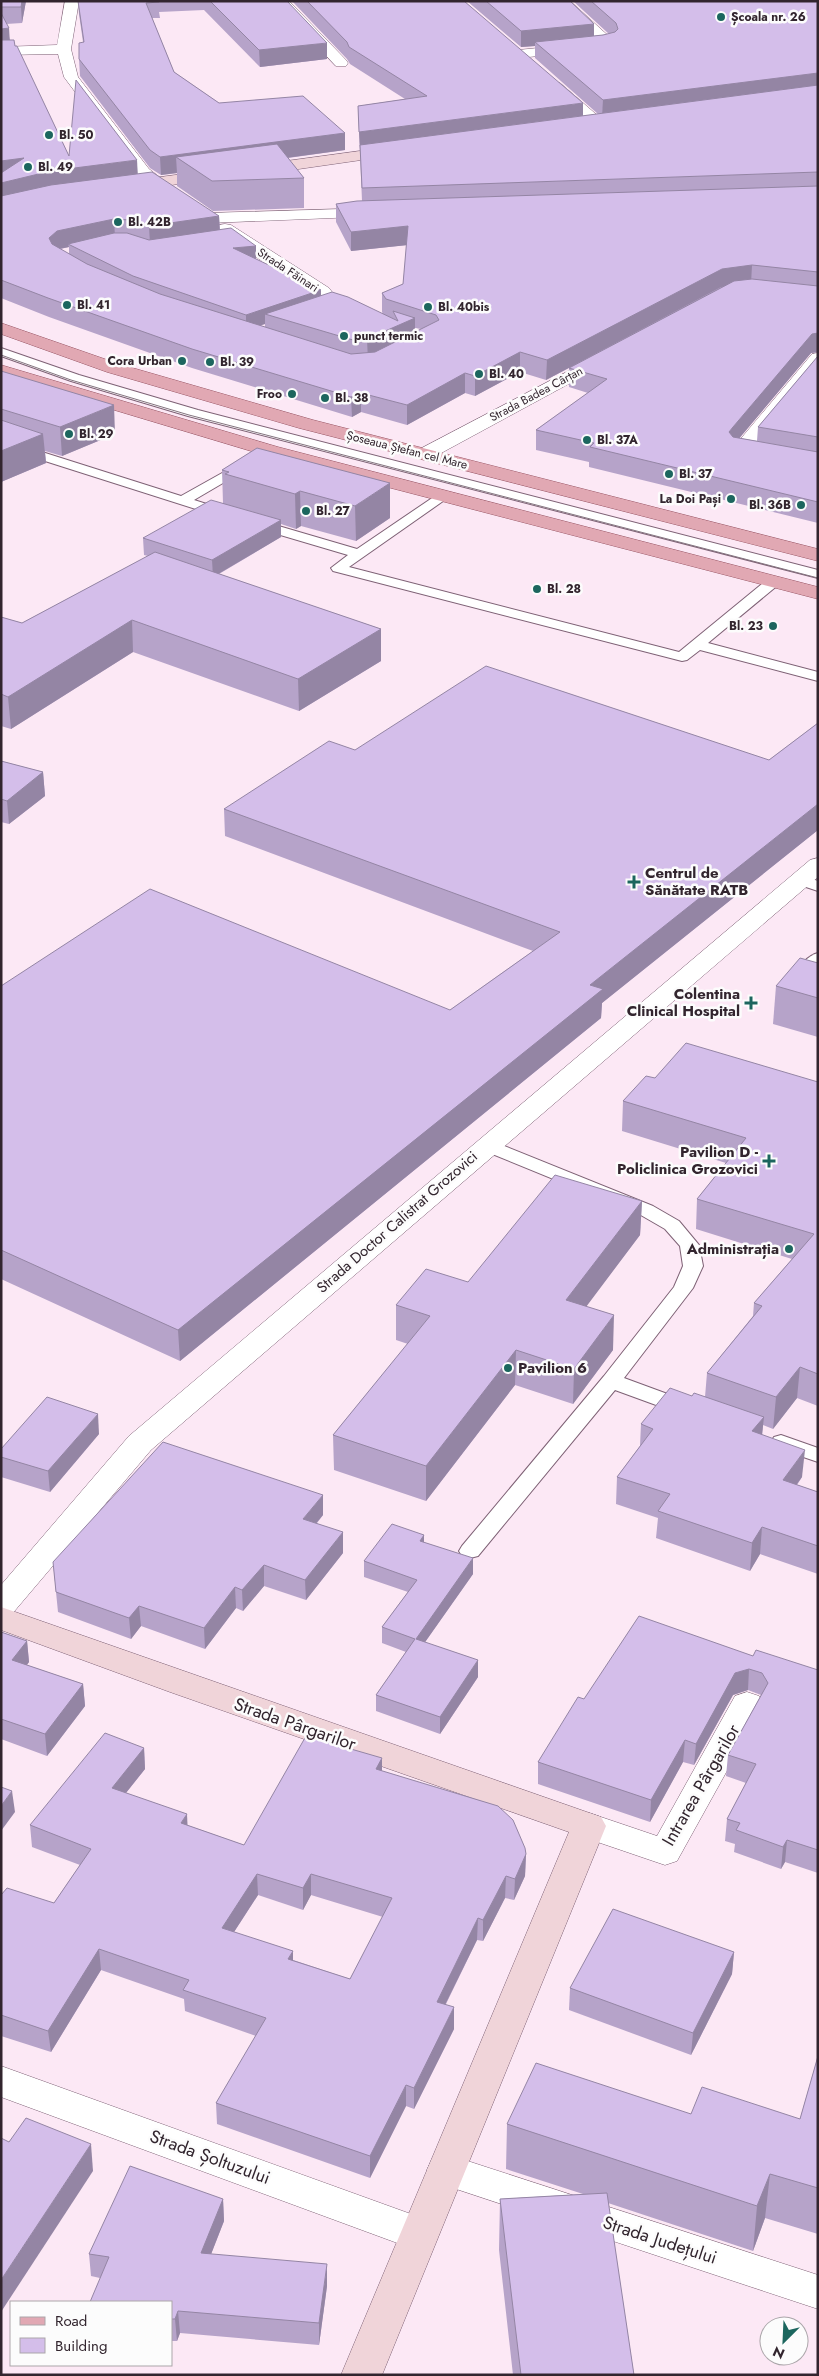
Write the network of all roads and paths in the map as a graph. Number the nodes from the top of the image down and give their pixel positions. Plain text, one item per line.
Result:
1 (72, 1) edge
2 (281, 1) edge
3 (561, 1) edge
4 (504, 43) edge
5 (64, 49) junction
6 (1, 51) edge
7 (518, 54) junction
8 (341, 63) dead end
9 (532, 67) edge
10 (547, 79) edge
11 (619, 122) edge
12 (600, 125) junction
13 (580, 127) edge
14 (414, 149) edge
15 (156, 183) junction
16 (118, 188) edge
17 (198, 211) junction
18 (393, 212) edge
19 (238, 237) junction
20 (220, 240) edge
21 (326, 296) edge
22 (1, 328) edge
23 (1, 352) edge
24 (615, 352) edge
25 (818, 358) edge
26 (1, 370) edge
27 (1, 443) edge
28 (271, 451) junction
29 (425, 454) junction
30 (818, 465) edge
31 (441, 496) junction
32 (182, 501) junction
33 (357, 553) junction
34 (818, 555) edge
35 (818, 574) edge
36 (773, 582) junction
37 (818, 593) edge
38 (697, 645) junction
39 (818, 677) edge
40 (812, 877) edge
41 (818, 958) edge
42 (802, 975) edge
43 (487, 1145) junction
44 (610, 1381) junction
45 (705, 1415) edge
46 (761, 1435) edge
47 (818, 1455) edge
48 (470, 1551) dead end
49 (1, 1606) edge
50 (1, 1618) edge
51 (747, 1704) dead end
52 (589, 1826) junction
53 (1, 2081) edge
54 (446, 2170) junction
55 (419, 2234) junction
56 (818, 2292) edge
57 (361, 2375) edge

1 - 5 street, Strada Făinari
2 - 8 street
3 - 7 street
4 - 7 street
5 - 6 street
5 - 15 street, Strada Făinari
7 - 9 street
10 - 12 street
11 - 12 street
12 - 13 street
14 - 15 street
15 - 16 street
15 - 17 street, Strada Făinari
17 - 18 street
17 - 19 street, Strada Făinari
19 - 20 lane
19 - 21 street, Strada Făinari
22 - 29 main road, Șoseaua Ștefan cel Mare
23 - 35 lane, Șoseaua Ștefan cel Mare
24 - 29 street, Strada Badea Cârțan
25 - 30 street
26 - 28 main road
27 - 32 lane
28 - 31 main road
28 - 32 lane
29 - 34 main road, Șoseaua Ștefan cel Mare
31 - 33 lane
31 - 36 main road
32 - 33 lane
33 - 38 lane
36 - 37 main road
36 - 38 lane
38 - 39 lane
40 - 43 street, Strada Doctor Calistrat Grozovici
41 - 42 lane
43 - 44 lane
43 - 49 street, Strada Doctor Calistrat Grozovici
44 - 45 lane
44 - 48 lane
46 - 47 lane
50 - 52 street, Strada Pârgarilor
51 - 52 street, Intrarea Pârgarilor
52 - 54 street
53 - 55 street, Strada Șoltuzului
54 - 55 street
54 - 56 street, Strada Județului
55 - 57 street

